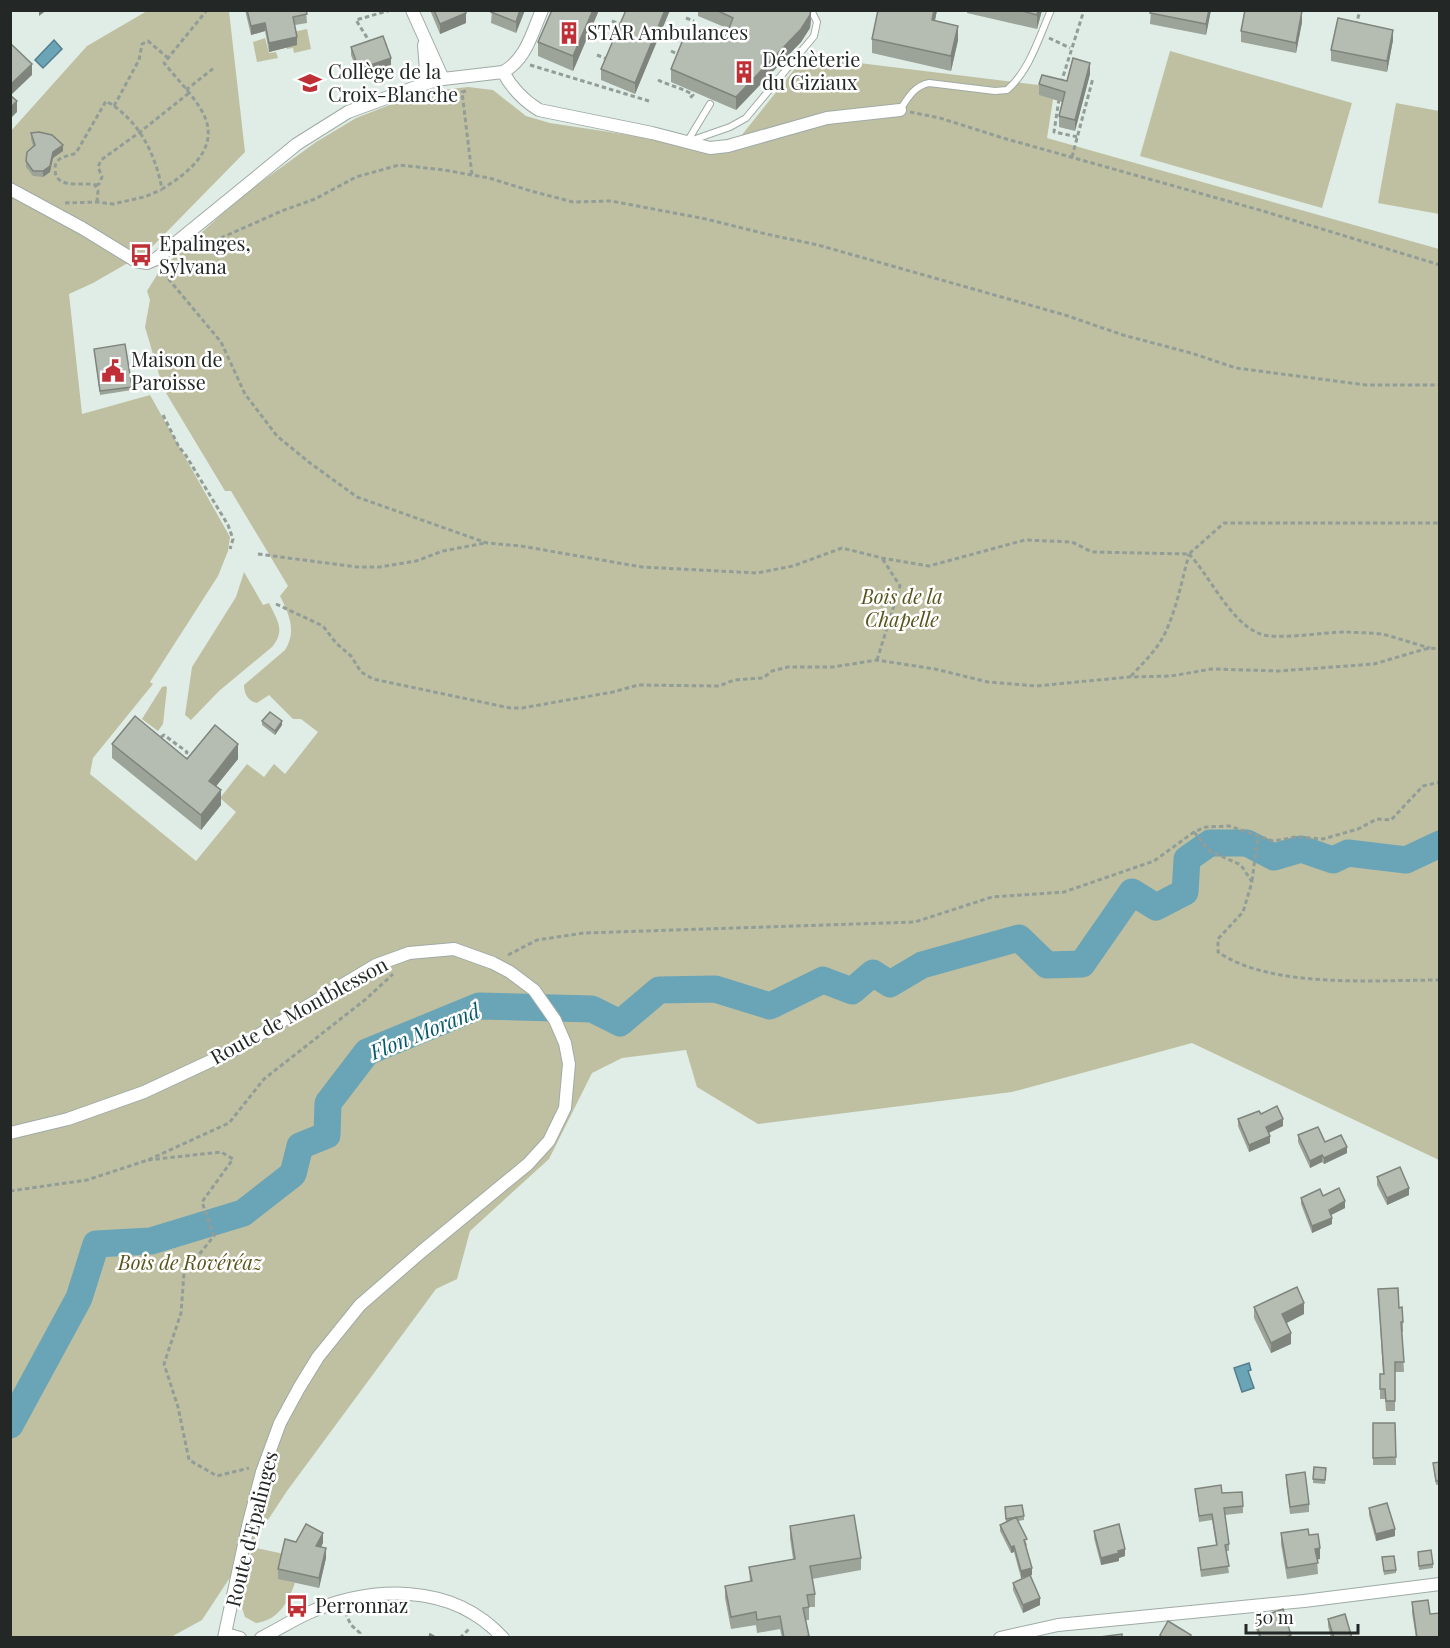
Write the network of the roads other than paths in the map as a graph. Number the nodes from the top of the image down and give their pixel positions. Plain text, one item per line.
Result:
1 (412, 10) edge
2 (542, 10) edge
3 (811, 10) edge
4 (1052, 10) edge
5 (423, 39) junction
6 (503, 72) junction
7 (443, 79) junction
8 (427, 83) junction
9 (710, 104) dead end
10 (900, 110) joint
11 (687, 142) junction
12 (10, 189) edge
13 (10, 1133) edge
14 (280, 1423) joint
15 (1440, 1584) edge
16 (225, 1636) edge
17 (240, 1638) edge
18 (261, 1638) edge
19 (503, 1638) edge
20 (1000, 1638) edge

1 - 5 street
2 - 6 street
3 - 11 lane
4 - 10 lane
5 - 7 street
5 - 8 street
6 - 7 street
6 - 11 street
7 - 8 street
8 - 12 street
9 - 11 lane
10 - 11 street
13 - 14 street, Route de Montblesson
14 - 16 street, Route d'Epalinges
15 - 20 street
16 - 17 street
18 - 19 street

